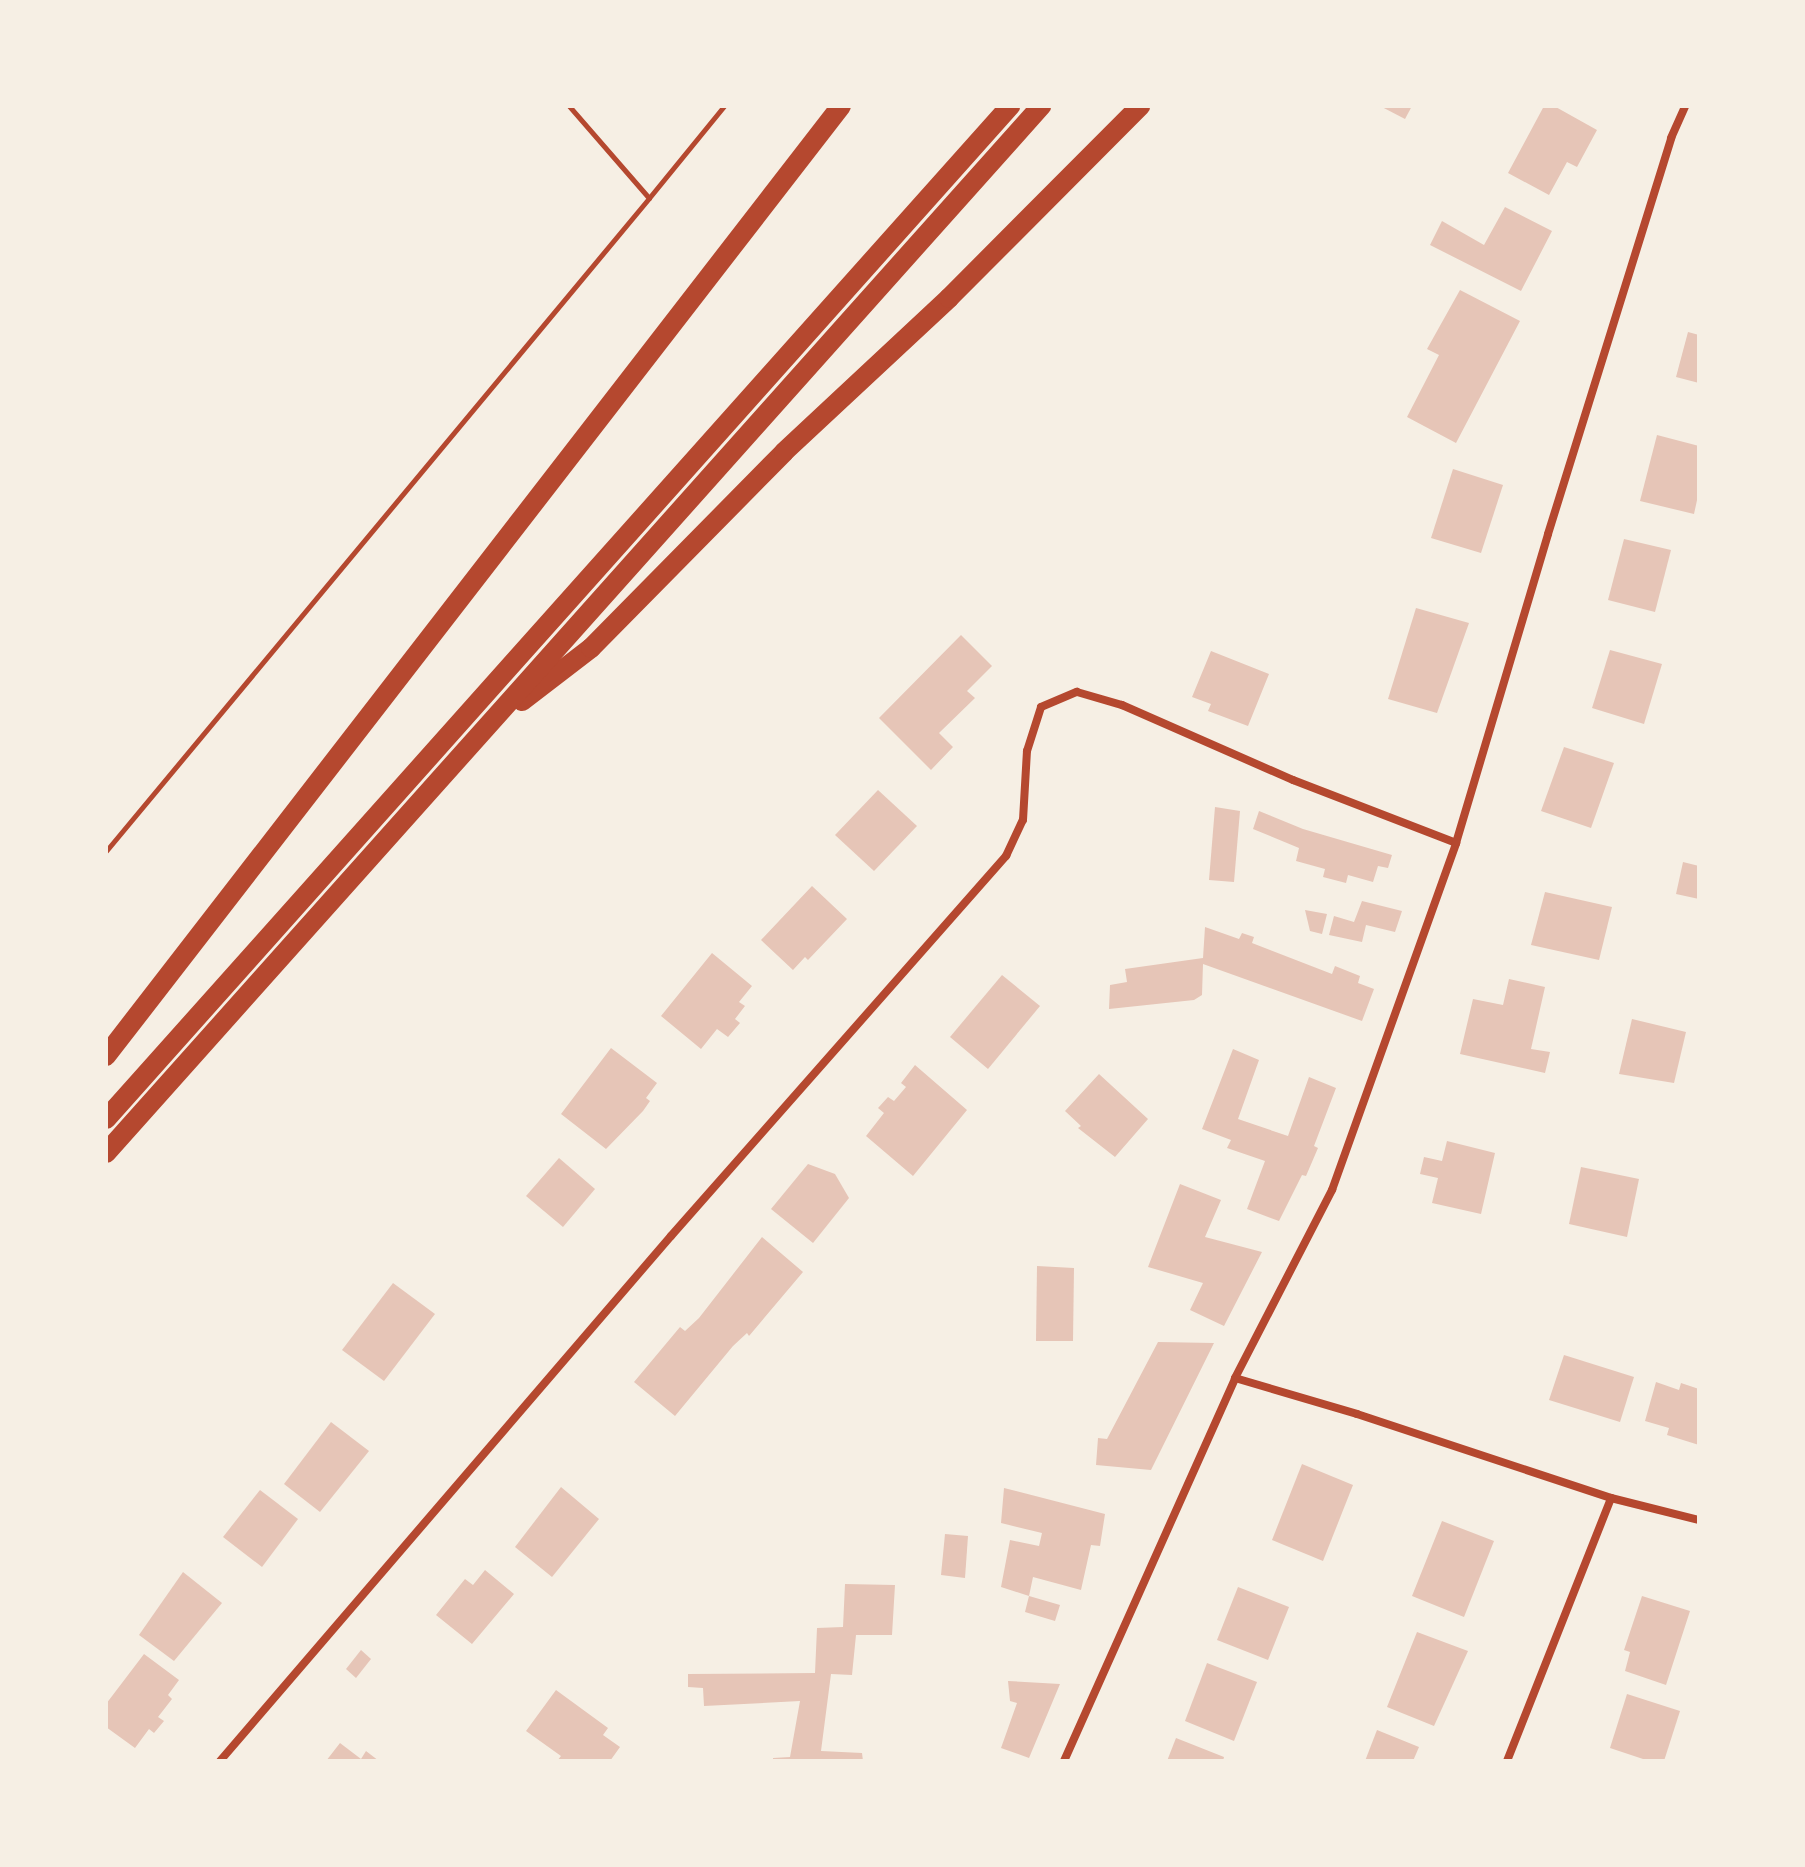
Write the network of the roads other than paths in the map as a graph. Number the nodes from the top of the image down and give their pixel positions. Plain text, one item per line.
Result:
1 (841, 106) edge
2 (1010, 106) edge
3 (1041, 106) edge
4 (1140, 106) edge
5 (1685, 106) edge
6 (481, 733) junction
7 (1456, 843) junction
8 (106, 1056) edge
9 (106, 1119) edge
10 (106, 1153) edge
11 (1235, 1378) junction
12 (1611, 1498) junction
13 (1699, 1520) edge
14 (220, 1761) edge
15 (1064, 1761) edge
16 (1507, 1761) edge

1 - 8 main road
2 - 9 main road
3 - 6 main road
4 - 6 main road
5 - 7 street
6 - 10 main road
7 - 11 street
7 - 14 street
11 - 12 street
11 - 15 street
12 - 13 street
12 - 16 street

